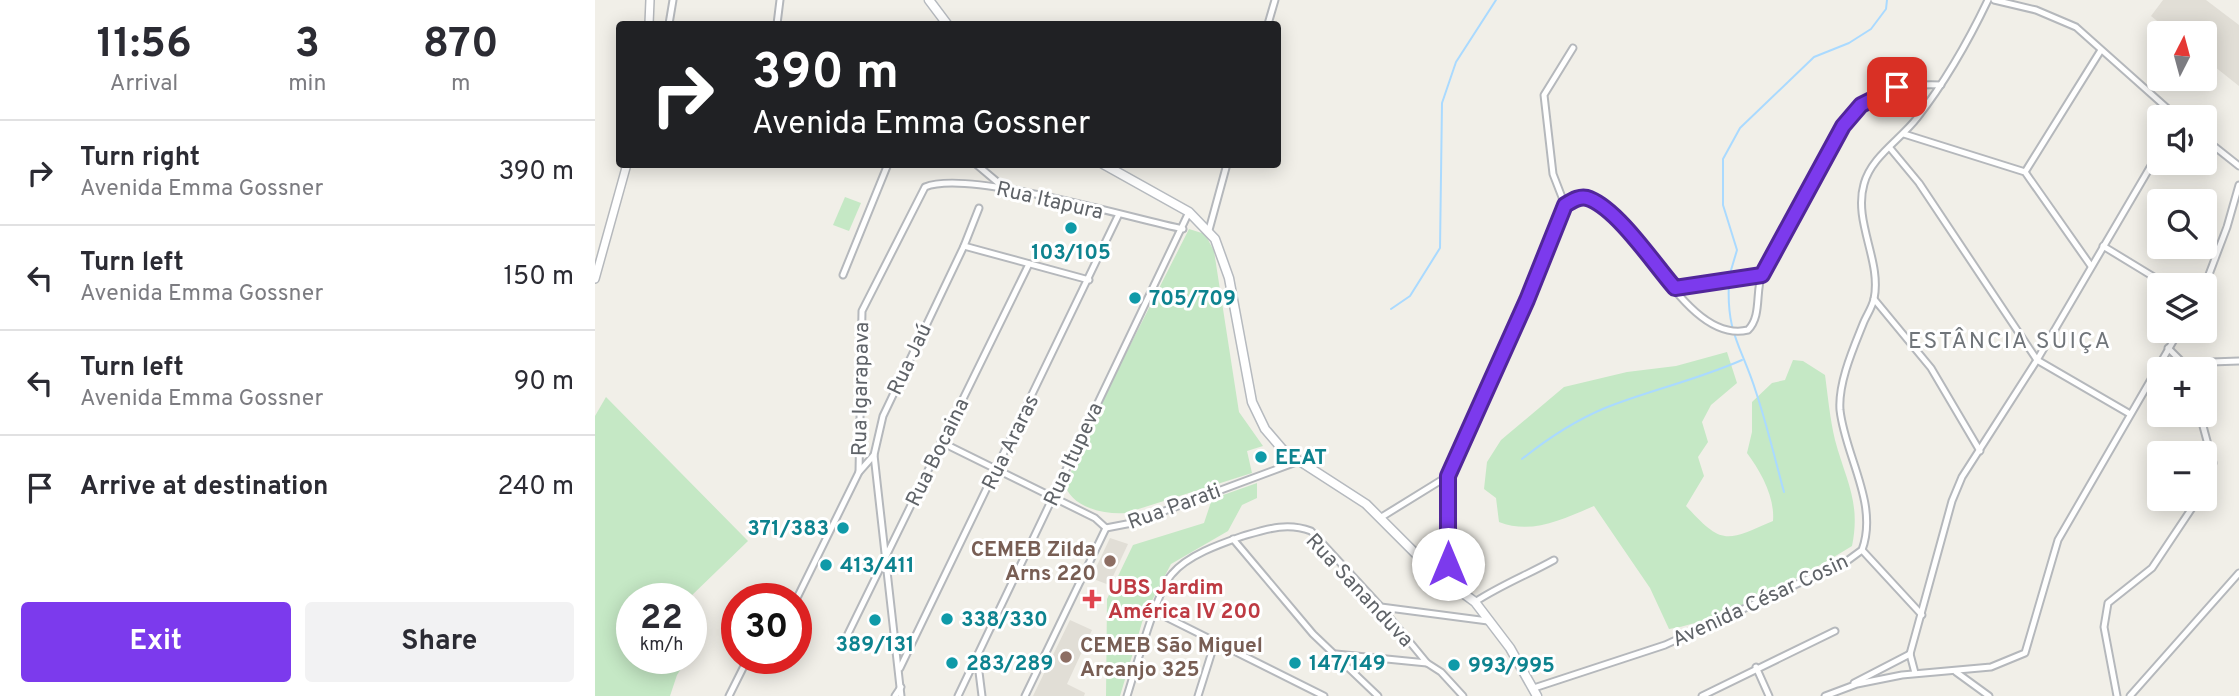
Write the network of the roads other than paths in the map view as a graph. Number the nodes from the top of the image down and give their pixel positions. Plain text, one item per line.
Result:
1 (650, 0) edge
2 (673, 0) edge
3 (779, 0) edge
4 (929, 0) edge
5 (1275, 0) edge
6 (1988, 0) edge
7 (1994, 0) edge
8 (649, 21) edge
9 (670, 21) edge
10 (778, 21) edge
11 (945, 21) edge
12 (1269, 21) edge
13 (1573, 48) dead end
14 (2101, 50) junction
15 (1941, 85) junction
16 (2163, 105) edge
17 (1904, 134) junction
18 (1890, 148) junction
19 (2217, 149) edge
20 (2239, 166) edge
21 (626, 168) edge
22 (886, 168) edge
23 (981, 168) edge
24 (1110, 168) edge
25 (1226, 168) edge
26 (2025, 172) junction
27 (2147, 172) edge
28 (2239, 184) edge
29 (1005, 188) junction
30 (920, 193) joint
31 (1565, 205) junction
32 (979, 208) dead end
33 (1189, 212) junction
34 (1118, 216) junction
35 (1183, 229) junction
36 (1209, 230) junction
37 (964, 246) junction
38 (2103, 246) junction
39 (1029, 264) junction
40 (597, 266) edge
41 (2091, 266) junction
42 (2147, 273) edge
43 (2210, 273) edge
44 (843, 275) dead end
45 (1762, 275) junction
46 (595, 279) edge
47 (1089, 280) junction
48 (1675, 288) junction
49 (1874, 299) junction
50 (2171, 343) edge
51 (2168, 348) junction
52 (2163, 357) edge
53 (2174, 357) edge
54 (2036, 360) junction
55 (2239, 361) edge
56 (2217, 363) edge
57 (2147, 384) edge
58 (2130, 414) junction
59 (941, 442) junction
60 (1980, 451) junction
61 (874, 455) junction
62 (1299, 461) junction
63 (996, 470) junction
64 (859, 472) junction
65 (1448, 476) junction
66 (1053, 496) junction
67 (2190, 511) edge
68 (1380, 518) junction
69 (1107, 528) junction
70 (1233, 539) junction
71 (1862, 550) junction
72 (888, 557) junction
73 (1554, 560) dead end
74 (2239, 573) edge
75 (1448, 581) junction
76 (804, 583) edge
77 (1475, 602) junction
78 (1381, 607) junction
79 (1156, 612) junction
80 (1923, 615) junction
81 (1492, 622) junction
82 (1835, 631) dead end
83 (845, 640) dead end
84 (1215, 642) junction
85 (1336, 654) junction
86 (1910, 654) junction
87 (977, 656) junction
88 (1896, 661) junction
89 (1427, 663) junction
90 (1756, 667) junction
91 (900, 668) junction
92 (1956, 672) junction
93 (1915, 673) junction
94 (740, 674) edge
95 (1902, 675) junction
96 (901, 687) junction
97 (1845, 688) junction
98 (1536, 692) edge
99 (729, 696) edge
100 (895, 696) edge
101 (901, 696) edge
102 (957, 696) edge
103 (982, 696) edge
104 (1025, 696) edge
105 (1127, 696) edge
106 (1198, 696) edge
107 (1324, 696) edge
108 (1378, 696) edge
109 (1462, 696) edge
110 (1702, 696) edge
111 (1769, 696) edge
112 (1825, 696) edge
113 (1989, 696) edge
114 (2117, 696) edge
115 (2130, 696) edge

1 - 8 street
2 - 9 street
3 - 10 street
4 - 11 main road
5 - 12 street
6 - 15 street
7 - 14 street
13 - 31 street
14 - 16 street
14 - 26 street
15 - 17 street, Avenida César Cosin
15 - 45 street
17 - 18 street, Avenida César Cosin
17 - 26 street
18 - 49 street, Avenida César Cosin
18 - 54 street
19 - 20 street
21 - 40 street
22 - 44 street
23 - 29 street
24 - 33 main road
25 - 36 street
26 - 41 street
27 - 38 street
28 - 43 street
29 - 30 street, Rua Itapura
29 - 34 street, Rua Itapura
30 - 64 street, Rua Igarapava
31 - 48 street
31 - 65 street
32 - 37 street, Rua Jaú
33 - 35 street, Rua Itupeva
33 - 36 main road
34 - 35 street, Rua Itapura
34 - 47 street, Rua Araras
35 - 66 street, Rua Itupeva
36 - 62 main road
37 - 39 street
37 - 61 street, Rua Jaú
38 - 41 street
38 - 42 street
39 - 47 street
39 - 59 street, Rua Bocaina
40 - 46 street
41 - 54 street
45 - 48 street
45 - 48 street
47 - 63 street, Rua Araras
49 - 60 street
49 - 71 street, Avenida César Cosin
50 - 51 street
51 - 52 street
51 - 53 street
54 - 58 street
54 - 60 street
55 - 56 street
57 - 58 street
58 - 92 street
59 - 63 street, Rua Parati
59 - 72 street, Rua Bocaina
60 - 80 street
61 - 64 street, Rua Jaú
61 - 72 street, Rua Igarapava
62 - 68 main road
62 - 69 street, Rua Parati
63 - 66 street, Rua Parati
63 - 91 street, Rua Araras
64 - 76 street
65 - 68 street
65 - 75 street
66 - 69 street, Rua Parati
66 - 87 street, Rua Itupeva
67 - 114 street
68 - 75 main road
69 - 104 street
70 - 78 street, Rua Sananduva
70 - 79 street, Rua Sananduva
70 - 85 street
71 - 80 street
71 - 98 street, Avenida César Cosin
72 - 83 street, Rua Bocaina
72 - 91 street, Rua Igarapava
73 - 77 street
74 - 115 street
75 - 77 main road
77 - 81 main road
78 - 81 street
78 - 89 street, Rua Sananduva
79 - 84 street
79 - 105 street, Rua Sananduva
80 - 86 street
81 - 98 main road
82 - 90 street
84 - 106 street
84 - 107 street
85 - 89 street
85 - 108 street
86 - 88 street
86 - 93 street
87 - 102 street, Rua Itupeva
87 - 103 street
88 - 95 street
88 - 97 street
89 - 109 street, Rua Sananduva
90 - 110 street
90 - 111 street
91 - 96 street, Rua Igarapava
92 - 93 street
92 - 113 street
93 - 95 street
94 - 99 street
95 - 97 street
96 - 100 street
96 - 101 street, Rua Igarapava
97 - 112 street

